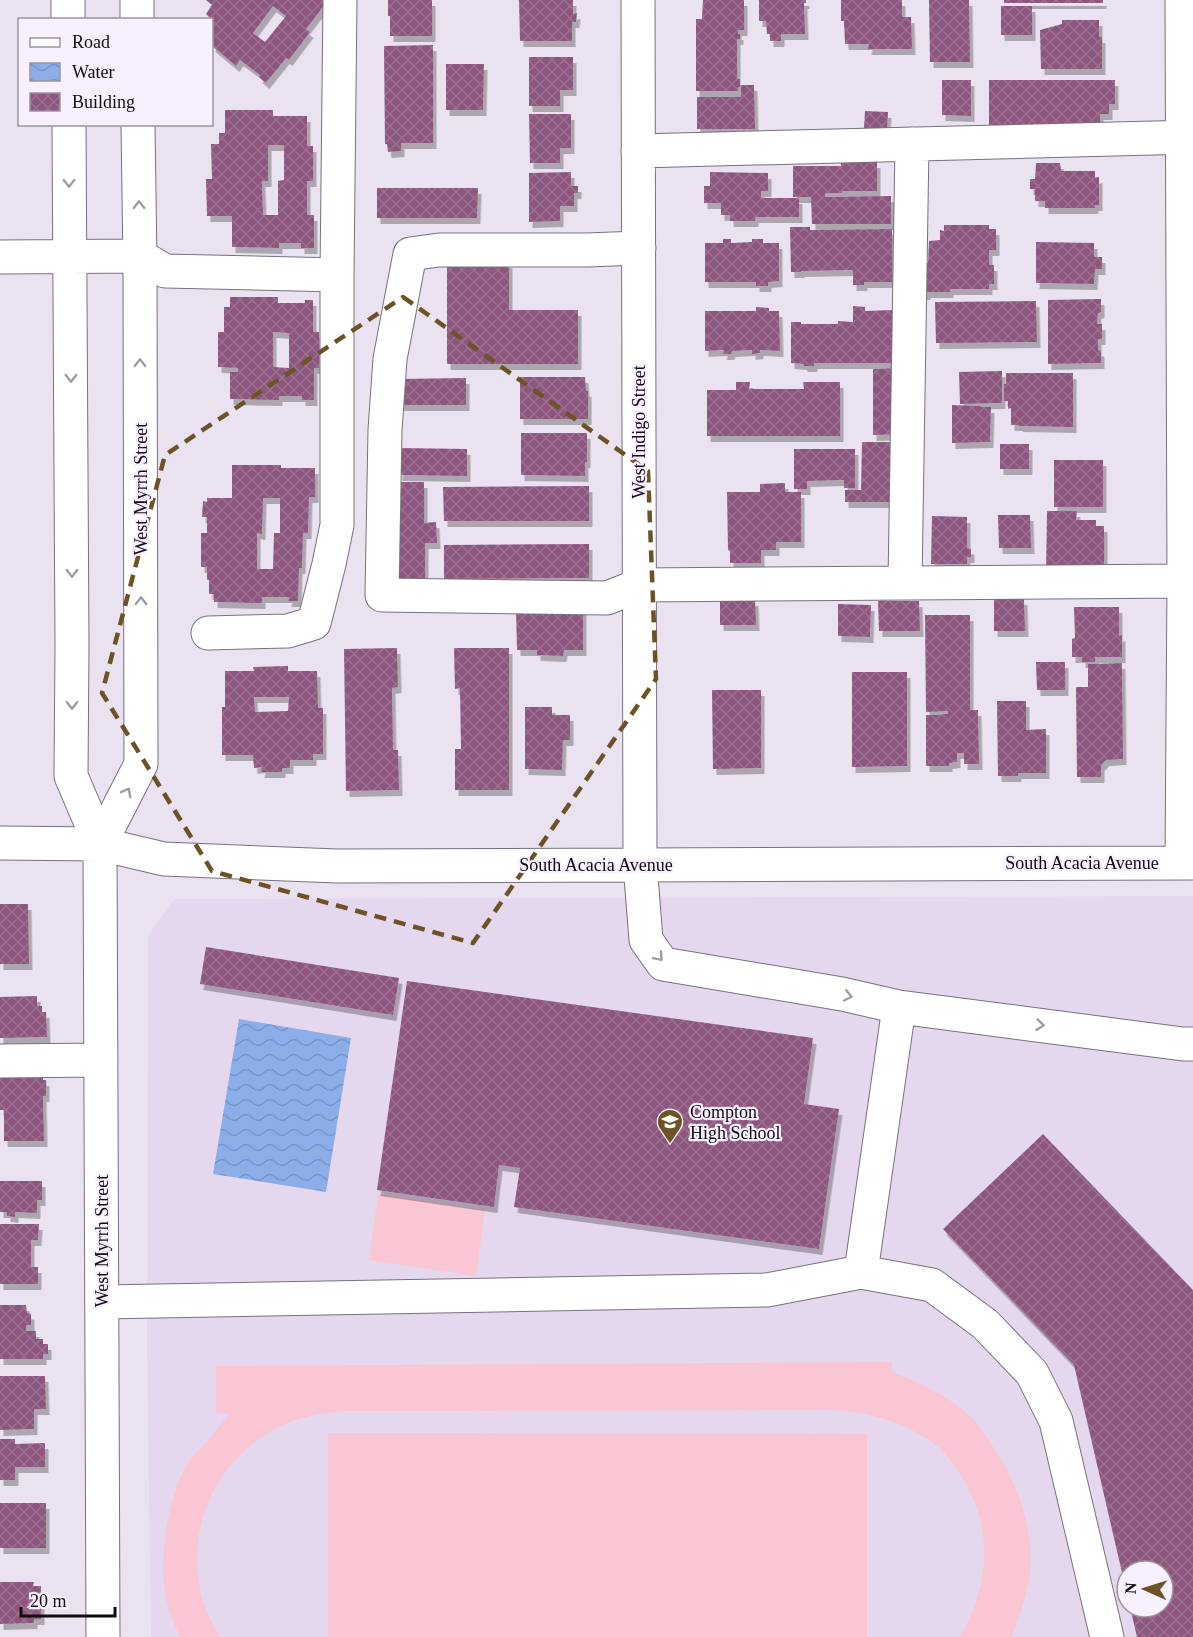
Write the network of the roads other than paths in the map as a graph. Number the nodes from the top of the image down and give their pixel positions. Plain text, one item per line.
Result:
1 (68, 0) edge
2 (137, 0) edge
3 (340, 0) edge
4 (638, 0) edge
5 (1182, 0) edge
6 (68, 18) edge
7 (137, 18) edge
8 (69, 126) edge
9 (138, 126) edge
10 (1188, 137) edge
11 (912, 144) junction
12 (639, 151) junction
13 (639, 248) junction
14 (140, 256) junction
15 (0, 257) edge
16 (70, 257) junction
17 (337, 275) junction
18 (1188, 370) edge
19 (1184, 581) junction
20 (905, 583) junction
21 (639, 585) junction
22 (208, 633) dead end
23 (0, 843) edge
24 (100, 844) junction
25 (1187, 863) edge
26 (640, 864) junction
27 (899, 1007) junction
28 (1193, 1044) edge
29 (101, 1060) junction
30 (0, 1061) edge
31 (861, 1272) junction
32 (102, 1302) junction
33 (103, 1637) edge
34 (1107, 1637) edge

1 - 6 street
2 - 7 street
3 - 17 street
4 - 12 street, West Indigo Street
5 - 10 street
8 -> 16 street, West Myrrh Street
14 -> 9 street, West Myrrh Street
10 - 11 street
10 - 18 street
11 - 12 street
11 - 20 street
12 - 13 street, West Indigo Street
13 - 21 street, West Indigo Street
13 - 21 street
14 - 16 street
14 - 17 street
24 -> 14 street, West Myrrh Street
15 - 16 street
16 -> 24 street, West Myrrh Street
17 - 22 street
18 - 19 street
19 - 20 street
19 - 25 street
20 - 21 street
21 - 26 street, West Indigo Street
23 - 24 street, South Acacia Avenue
24 - 26 street, South Acacia Avenue
24 - 29 street, West Myrrh Street
25 - 26 street, South Acacia Avenue
26 -> 27 street, West Indigo Street
27 -> 28 street, West Indigo Street
27 - 31 street
29 - 30 street
29 - 32 street, West Myrrh Street
31 - 32 street
31 - 34 street
32 - 33 street, West Myrrh Street

